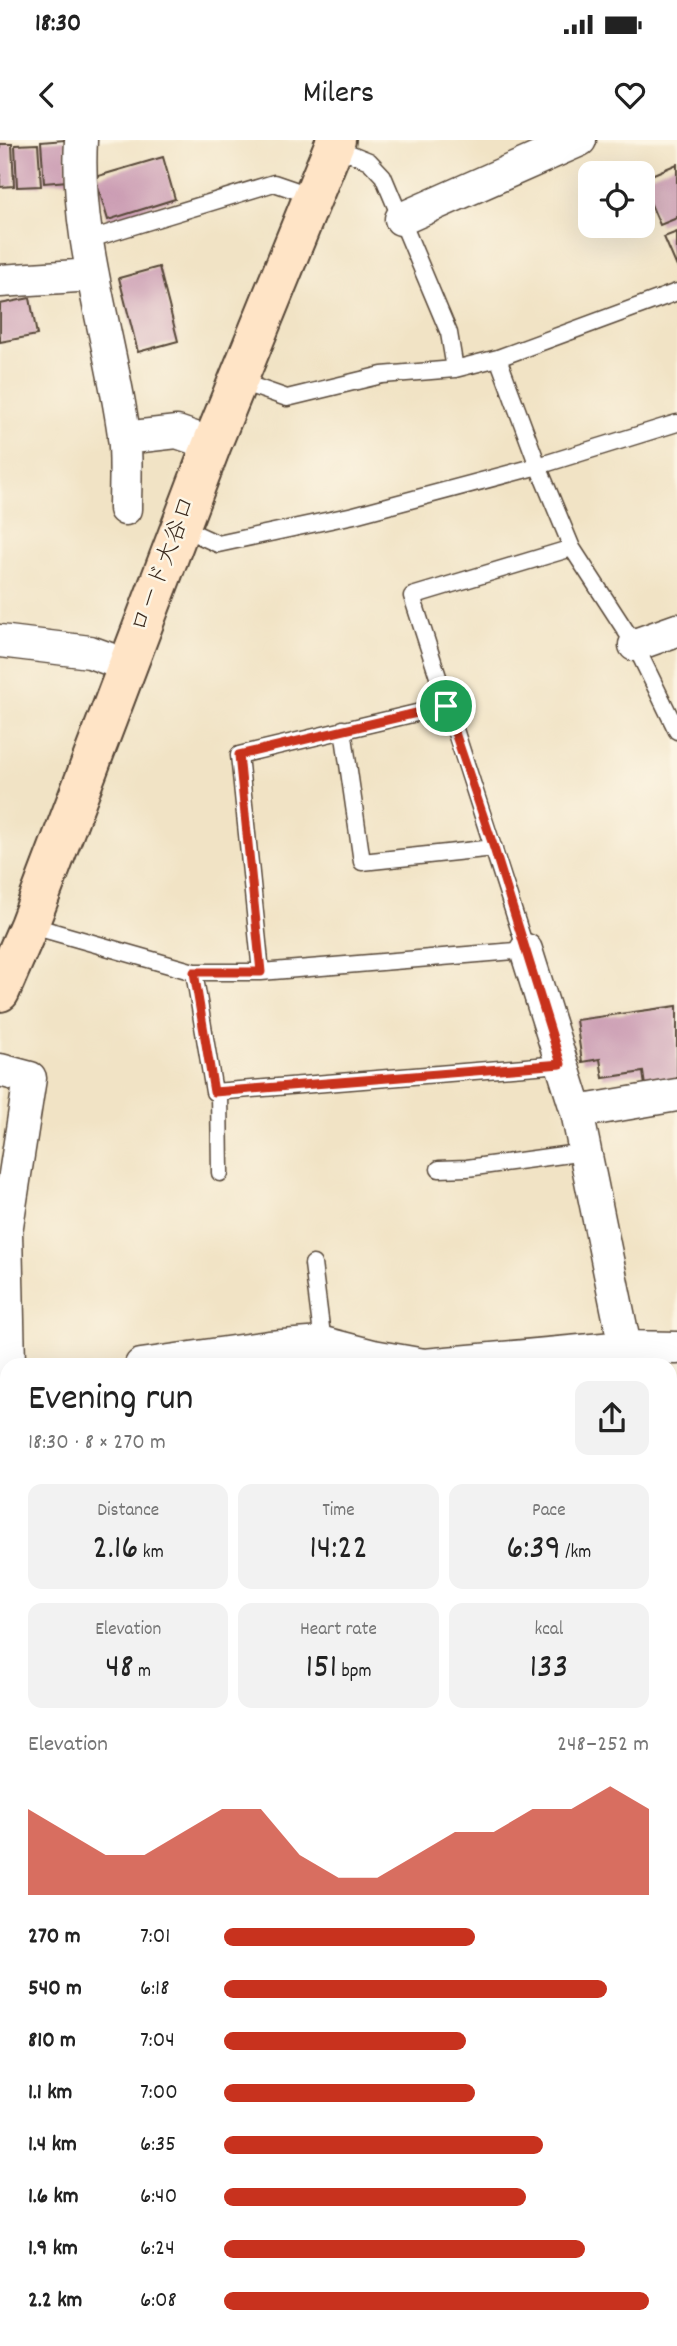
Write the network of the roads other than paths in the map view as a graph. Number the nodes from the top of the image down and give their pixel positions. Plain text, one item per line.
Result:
1 (81, 140) edge
2 (580, 140) edge
3 (335, 143) edge
4 (313, 196) junction
5 (401, 219) junction
6 (87, 240) junction
7 (93, 275) junction
8 (0, 281) edge
9 (676, 296) edge
10 (498, 358) junction
11 (456, 369) junction
12 (238, 381) junction
13 (677, 423) edge
14 (124, 438) junction
15 (212, 444) junction
16 (538, 466) junction
17 (125, 509) dead end
18 (180, 527) junction
19 (572, 548) junction
20 (677, 630) edge
21 (0, 641) edge
22 (635, 645) junction
23 (126, 665) junction
24 (446, 706) junction
25 (343, 729) junction
26 (677, 731) edge
27 (494, 848) junction
28 (29, 925) junction
29 (526, 950) junction
30 (194, 972) junction
31 (261, 972) junction
32 (0, 992) edge
33 (561, 1064) junction
34 (0, 1070) edge
35 (219, 1091) junction
36 (677, 1095) edge
37 (577, 1112) junction
38 (585, 1152) junction
39 (439, 1169) dead end
40 (220, 1172) dead end
41 (3, 1233) edge
42 (313, 1264) dead end
43 (323, 1343) junction
44 (625, 1347) junction
45 (664, 1353) edge
46 (9, 1358) edge
47 (241, 1358) edge
48 (367, 1358) edge
49 (548, 1358) edge

1 - 6 street
2 - 5 street
3 - 4 main road, ロード大谷口
3 - 5 lane
4 - 6 lane
4 - 12 main road, ロード大谷口
5 - 11 lane
6 - 7 street
7 - 8 street
7 - 14 street
9 - 10 lane
10 - 11 lane
10 - 16 lane
11 - 12 lane
12 - 15 main road, ロード大谷口
13 - 16 lane
14 - 15 street
14 - 17 street
15 - 18 main road, ロード大谷口
16 - 18 lane
16 - 19 lane
18 - 23 main road, ロード大谷口
19 - 22 lane
19 - 24 lane
20 - 22 street
21 - 23 street
22 - 26 lane
23 - 28 main road, ロード大谷口
24 - 25 lane
24 - 27 lane
25 - 27 lane
25 - 31 lane
27 - 29 lane
28 - 30 lane
28 - 32 main road, ロード大谷口
29 - 31 lane
29 - 33 street
30 - 31 lane
30 - 35 lane
33 - 35 lane
33 - 37 street
34 - 41 street
35 - 40 lane
36 - 37 street
37 - 38 street
38 - 39 lane
38 - 44 street
41 - 46 street
42 - 43 lane
43 - 47 street
43 - 48 street
44 - 45 street
44 - 49 street

